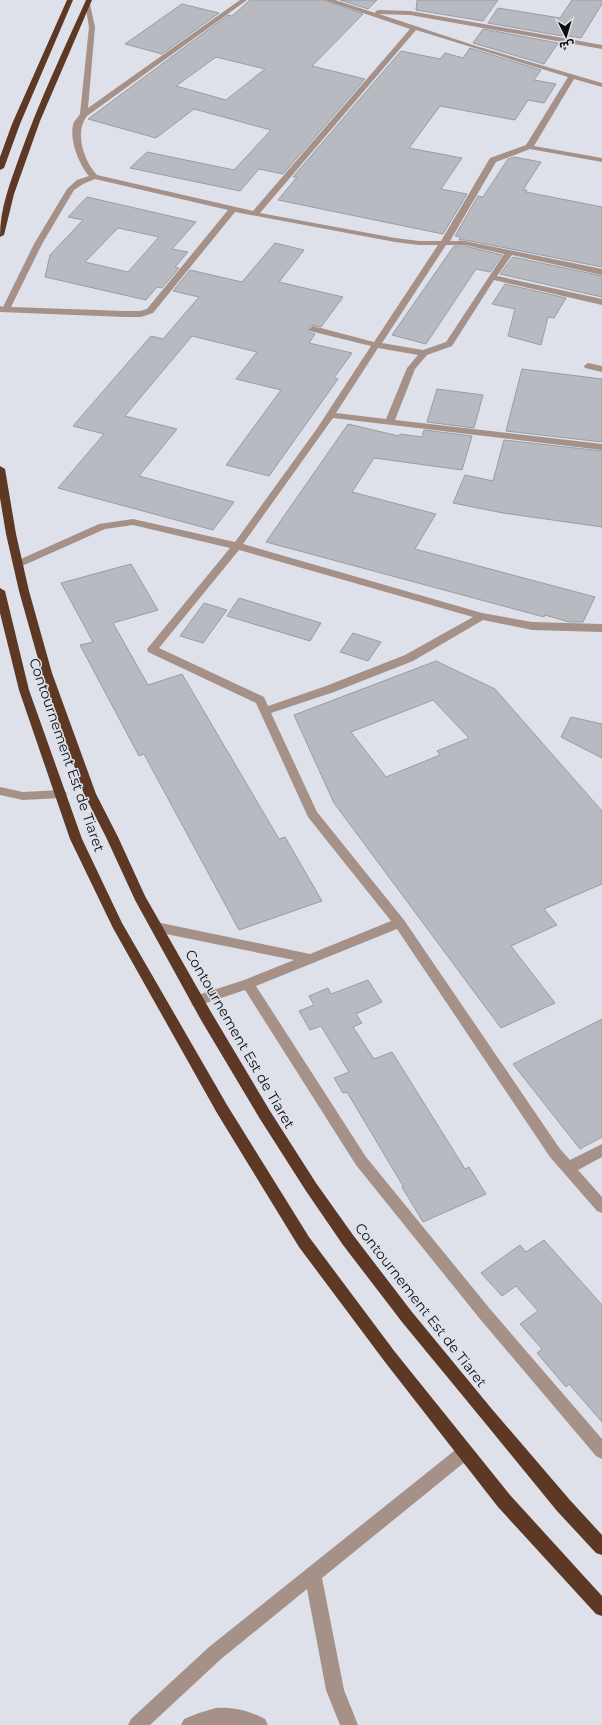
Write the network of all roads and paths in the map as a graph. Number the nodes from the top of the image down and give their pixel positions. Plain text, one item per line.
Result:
1 (70, 0) edge
2 (244, 0) edge
3 (328, 0) edge
4 (88, 2) edge
5 (341, 2) edge
6 (362, 11) junction
7 (414, 28) junction
8 (602, 47) edge
9 (572, 76) junction
10 (602, 85) edge
11 (84, 114) junction
12 (530, 147) junction
13 (602, 160) edge
14 (0, 168) edge
15 (94, 177) junction
16 (233, 209) junction
17 (255, 214) junction
18 (0, 234) edge
19 (444, 243) junction
20 (510, 252) junction
21 (602, 272) edge
22 (492, 277) junction
23 (602, 302) edge
24 (3, 309) edge
25 (313, 329) dead end
26 (376, 345) junction
27 (424, 353) junction
28 (588, 366) dead end
29 (602, 369) edge
30 (331, 415) junction
31 (389, 423) junction
32 (602, 447) edge
33 (0, 469) edge
34 (237, 546) junction
35 (18, 564) junction
36 (0, 591) edge
37 (482, 616) junction
38 (602, 628) edge
39 (266, 711) junction
40 (0, 791) edge
41 (60, 794) junction
42 (400, 923) junction
43 (156, 927) junction
44 (312, 959) junction
45 (248, 984) junction
46 (197, 1001) junction
47 (602, 1150) edge
48 (568, 1168) junction
49 (602, 1207) edge
50 (602, 1451) edge
51 (465, 1452) junction
52 (602, 1547) edge
53 (313, 1575) junction
54 (602, 1608) edge
55 (235, 1721) edge
56 (137, 1725) edge
57 (190, 1725) edge
58 (259, 1725) edge
59 (349, 1725) edge

1 - 14 highway
2 - 11 street
3 - 5 street
4 - 11 street
4 - 18 highway
5 - 6 street
6 - 7 street
6 - 8 street
7 - 9 street
7 - 17 street
9 - 10 street
9 - 12 street
11 - 15 street
12 - 13 street
12 - 19 street
15 - 16 street
15 - 24 street
16 - 17 street
16 - 24 street
17 - 19 street
19 - 20 street
19 - 26 street
20 - 21 street
20 - 22 street
22 - 23 street
22 - 27 street
25 - 26 street
26 - 27 street
26 - 30 street
27 - 31 street
28 - 29 street
30 - 31 street
30 - 34 street
31 - 32 street
33 - 35 highway, Contournement Est de Tiaret
34 - 35 street
34 - 37 street
34 - 39 street
35 - 43 highway, Contournement Est de Tiaret
36 - 41 highway, Contournement Est de Tiaret
37 - 38 street
37 - 39 street
39 - 42 street
40 - 41 street
41 - 51 highway, Contournement Est de Tiaret
42 - 44 street
42 - 48 street
43 - 44 street
43 - 46 highway, Contournement Est de Tiaret
44 - 45 street
45 - 46 street
45 - 50 street
46 - 52 highway, Contournement Est de Tiaret
47 - 48 street
48 - 49 street
51 - 53 street
51 - 54 highway, Contournement Est de Tiaret
53 - 56 street
53 - 59 street
55 - 57 street
55 - 58 street

